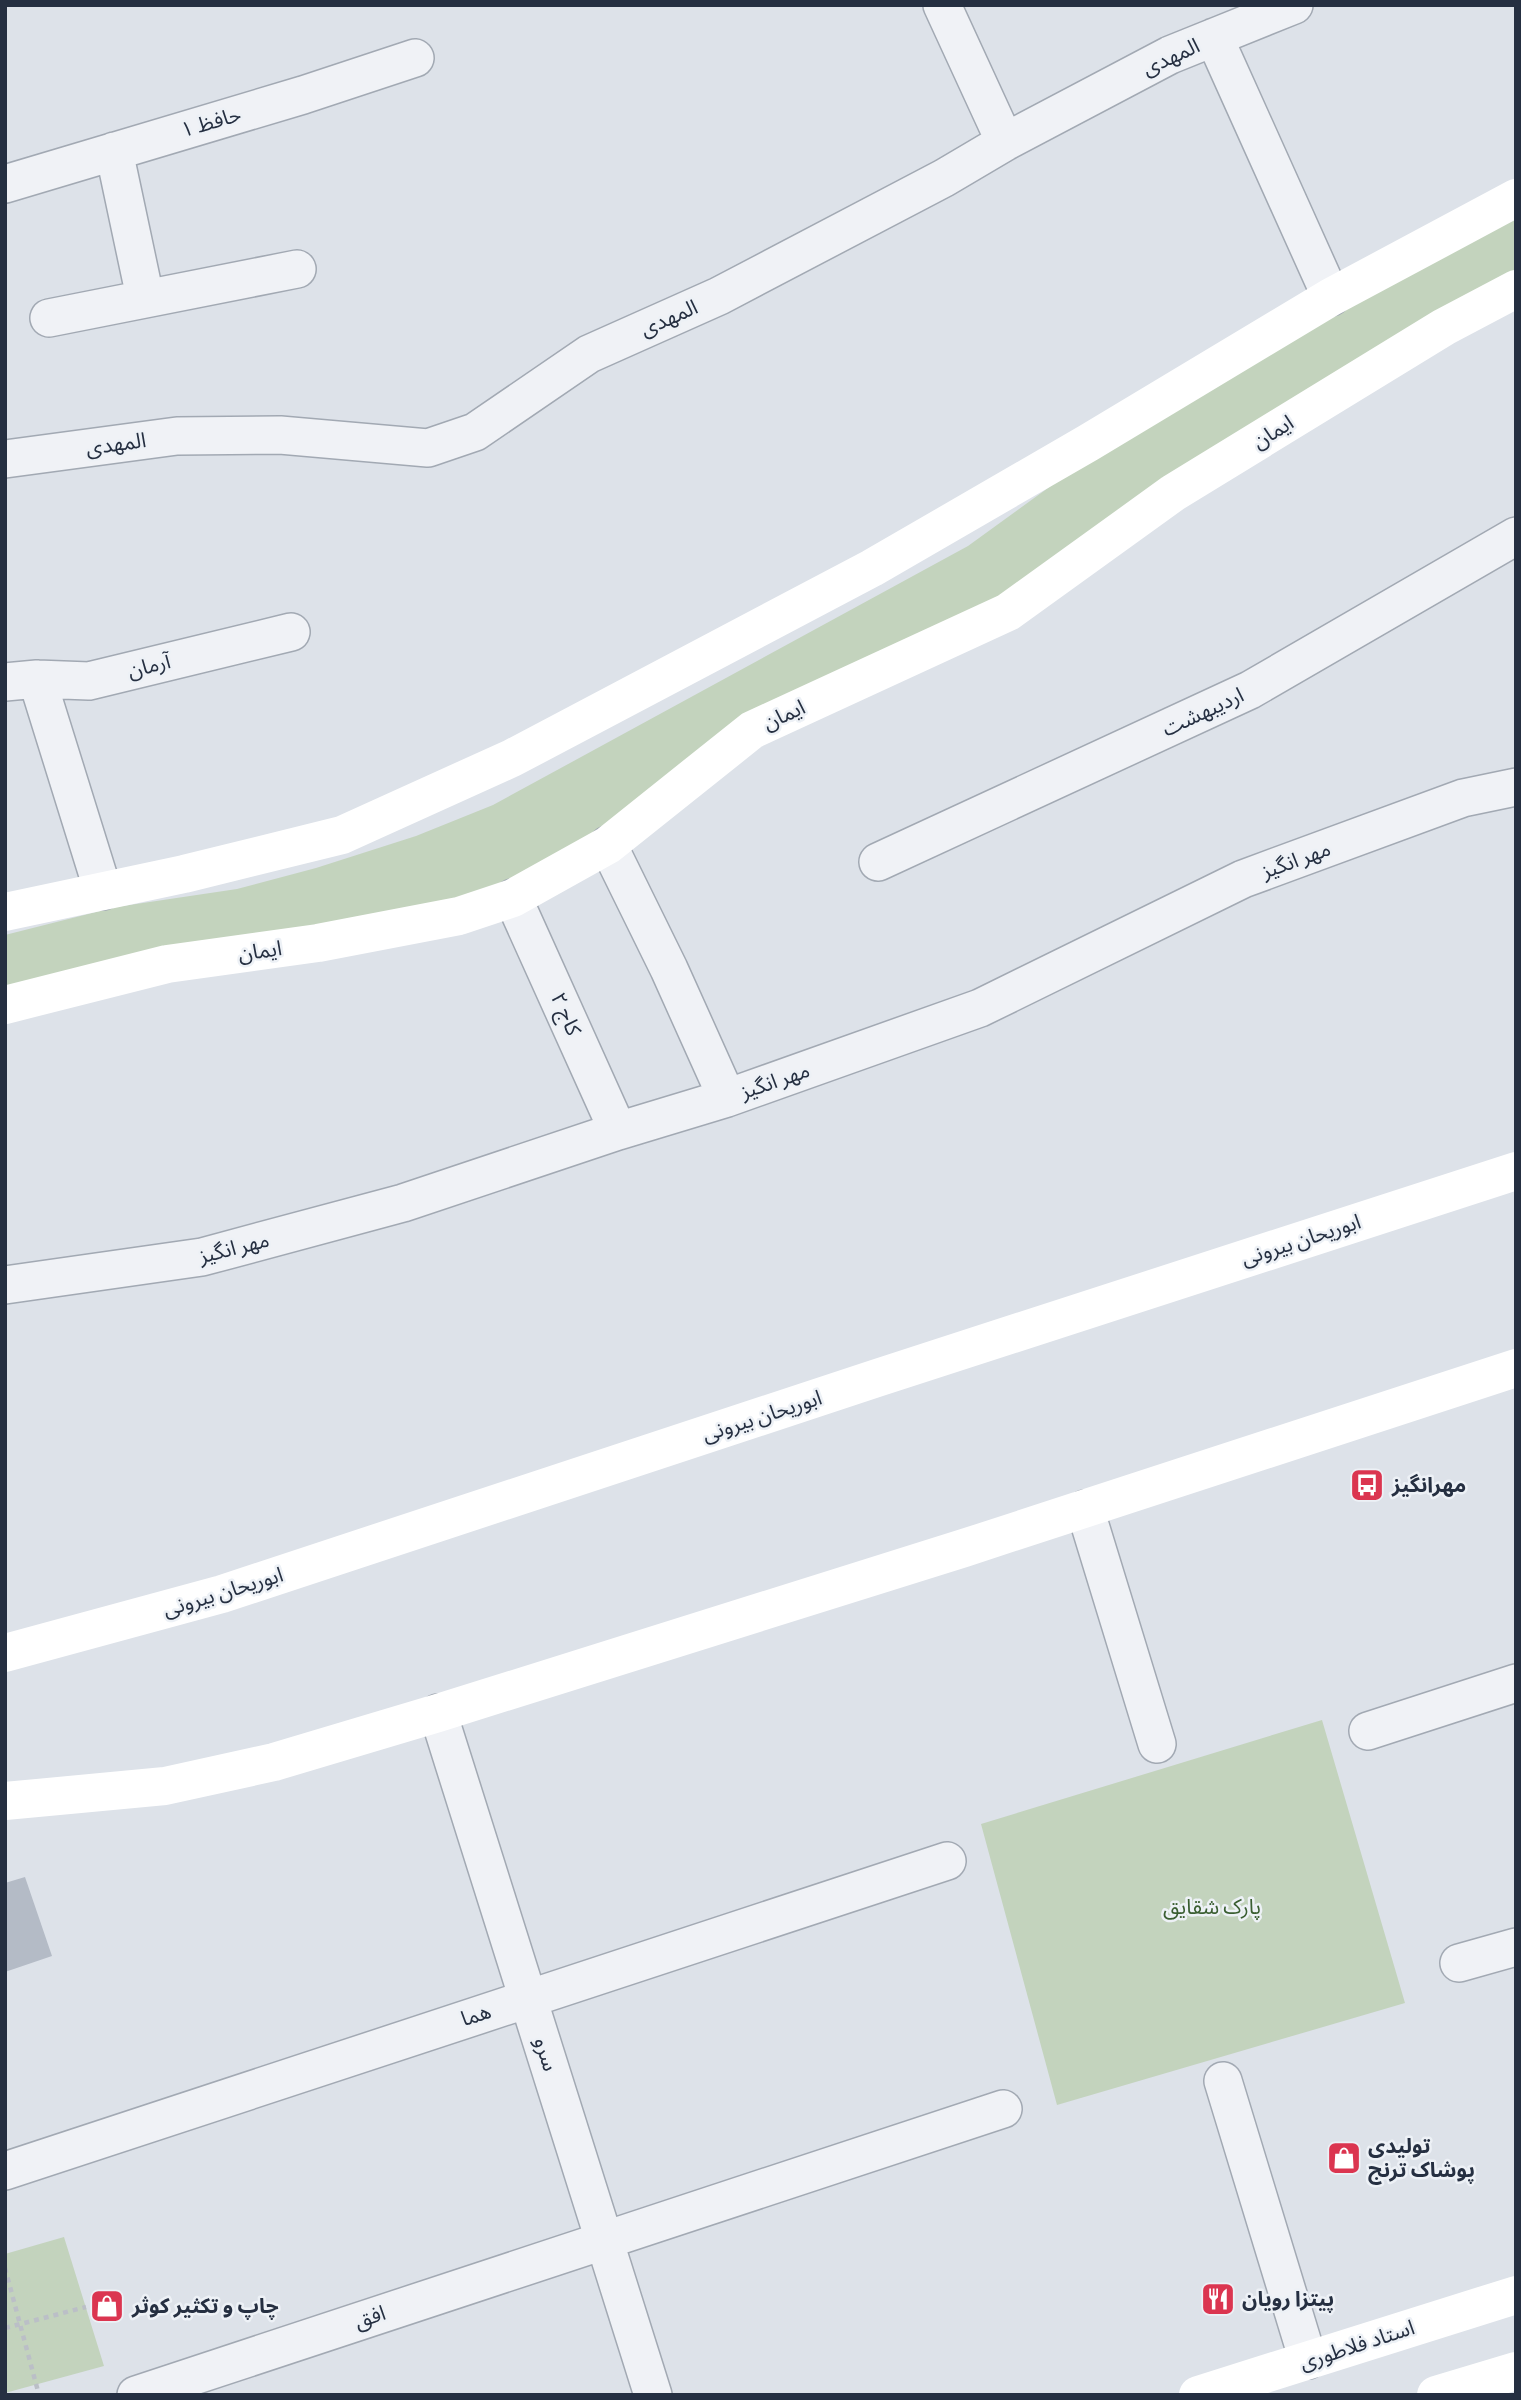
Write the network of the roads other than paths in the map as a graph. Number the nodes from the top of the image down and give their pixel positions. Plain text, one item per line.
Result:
1 (942, 5) edge
2 (1294, 5) edge
3 (1214, 37) junction
4 (415, 58) dead end
5 (1004, 142) junction
6 (114, 150) junction
7 (5, 184) edge
8 (1516, 198) edge
9 (297, 269) dead end
10 (1516, 289) edge
11 (145, 297) junction
12 (1331, 297) junction
13 (49, 318) dead end
14 (5, 459) edge
15 (1516, 536) edge
16 (291, 632) dead end
17 (21, 680) edge
18 (1516, 787) edge
19 (608, 845) junction
20 (878, 862) dead end
21 (103, 891) junction
22 (513, 898) junction
23 (5, 912) edge
24 (5, 1005) edge
25 (727, 1098) junction
26 (618, 1131) junction
27 (1516, 1171) edge
28 (5, 1285) edge
29 (1516, 1368) edge
30 (1085, 1509) junction
31 (5, 1653) edge
32 (1516, 1683) edge
33 (438, 1713) junction
34 (1368, 1731) dead end
35 (1157, 1744) dead end
36 (5, 1801) edge
37 (947, 1860) dead end
38 (1516, 1947) edge
39 (1458, 1963) dead end
40 (529, 1997) junction
41 (1223, 2081) dead end
42 (1003, 2109) dead end
43 (5, 2171) edge
44 (604, 2239) junction
45 (1516, 2295) edge
46 (1308, 2360) junction
47 (1516, 2371) edge
48 (136, 2395) edge
49 (653, 2395) edge
50 (1198, 2395) edge
51 (1436, 2395) edge

1 - 5 street
2 - 3 street, المهدی
3 - 5 street, المهدی
3 - 12 street
4 - 6 street, حافظ ۱
5 - 14 street, المهدی
6 - 7 street, حافظ ۱
6 - 11 street
8 - 12 main road
9 - 11 street
10 - 19 main road, ایمان
11 - 13 street
12 - 21 main road
15 - 20 street, اردیبهشت
16 - 17 street, آرمان
17 - 21 street
18 - 25 street, مهر انگیز
19 - 22 main road, ایمان
19 - 25 street
21 - 23 main road
22 - 24 main road, ایمان
22 - 26 street, کاج ۲
25 - 26 street, مهر انگیز
26 - 28 street, مهر انگیز
27 - 31 main road, ابوریحان بیرونی
29 - 30 main road
30 - 33 main road
30 - 35 street
32 - 34 street
33 - 36 main road
33 - 40 street, سرو
37 - 40 street, هما
38 - 39 street
40 - 43 street, هما
40 - 44 street, سرو
41 - 46 street
42 - 44 street, افق
44 - 48 street, افق
44 - 49 street, سرو
45 - 46 main road, استاد فلاطوری
46 - 50 main road, استاد فلاطوری
47 - 51 main road

